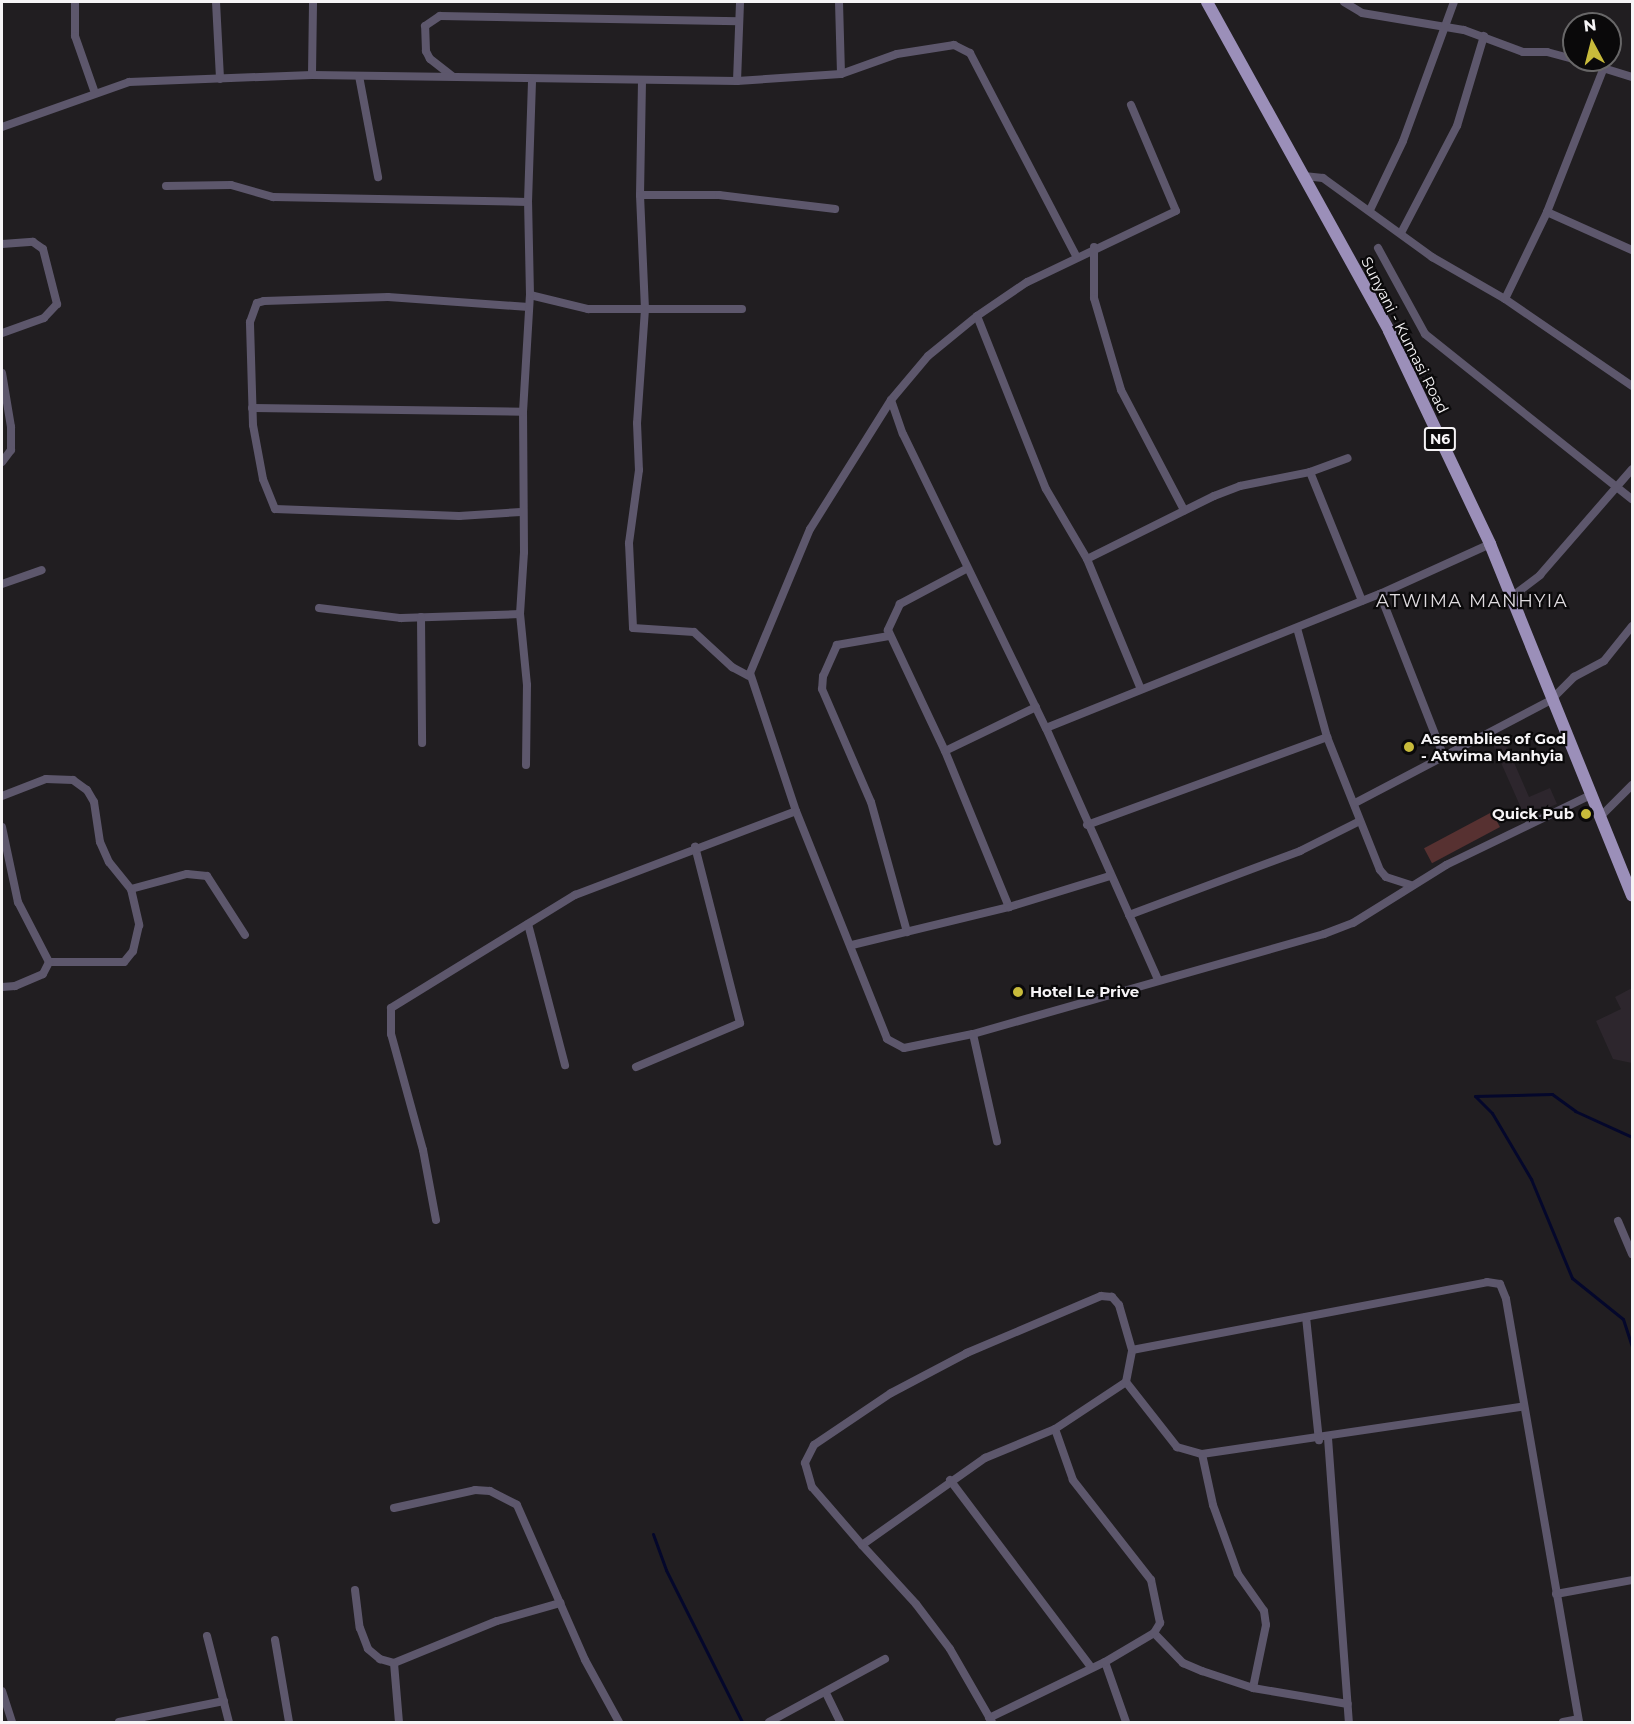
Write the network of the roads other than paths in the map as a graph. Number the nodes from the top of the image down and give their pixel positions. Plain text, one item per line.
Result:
1 (75, 2) edge
2 (216, 2) edge
3 (313, 2) edge
4 (740, 2) edge
5 (839, 2) edge
6 (1207, 2) edge
7 (1454, 2) edge
8 (1347, 3) edge
9 (739, 21) junction
10 (1446, 27) junction
11 (1484, 36) junction
12 (1562, 56) edge
13 (1602, 72) edge
14 (841, 74) junction
15 (312, 75) junction
16 (359, 76) junction
17 (453, 76) junction
18 (220, 79) junction
19 (532, 80) junction
20 (642, 81) junction
21 (737, 81) junction
22 (95, 93) junction
23 (1131, 105) dead end
24 (2, 127) edge
25 (1304, 176) junction
26 (378, 177) dead end
27 (166, 186) dead end
28 (640, 195) junction
29 (528, 202) junction
30 (836, 209) dead end
31 (1370, 210) junction
32 (1547, 212) junction
33 (1401, 233) junction
34 (2, 244) edge
35 (1094, 247) junction
36 (1378, 248) dead end
37 (1632, 250) edge
38 (1076, 256) junction
39 (530, 295) junction
40 (1505, 299) junction
41 (530, 307) junction
42 (645, 309) junction
43 (741, 309) dead end
44 (977, 316) junction
45 (2, 333) edge
46 (2, 373) edge
47 (1632, 386) edge
48 (891, 400) junction
49 (252, 408) junction
50 (523, 412) junction
51 (1348, 458) dead end
52 (2, 462) edge
53 (1632, 469) edge
54 (1310, 472) junction
55 (1618, 487) junction
56 (1632, 499) edge
57 (1184, 510) junction
58 (521, 512) junction
59 (1490, 544) junction
60 (1087, 560) junction
61 (966, 569) junction
62 (42, 570) dead end
63 (2, 584) edge
64 (1380, 594) junction
65 (1510, 598) junction
66 (1362, 601) junction
67 (319, 608) dead end
68 (520, 614) junction
69 (420, 617) junction
70 (1632, 626) edge
71 (1297, 628) junction
72 (890, 636) junction
73 (749, 676) junction
74 (1140, 687) junction
75 (1551, 700) junction
76 (1036, 707) junction
77 (1046, 728) junction
78 (1327, 736) junction
79 (422, 743) dead end
80 (945, 751) junction
81 (1443, 755) junction
82 (526, 765) dead end
83 (1632, 785) edge
84 (1591, 795) junction
85 (2, 796) edge
86 (1355, 803) junction
87 (796, 811) junction
88 (1600, 816) junction
89 (1360, 821) junction
90 (1087, 825) junction
91 (2, 827) edge
92 (695, 847) junction
93 (1110, 876) junction
94 (1411, 885) junction
95 (131, 889) junction
96 (1632, 895) edge
97 (1009, 907) junction
98 (1130, 915) junction
99 (528, 924) junction
100 (907, 932) junction
101 (246, 935) dead end
102 (852, 945) junction
103 (49, 962) junction
104 (1158, 980) junction
105 (2, 987) edge
106 (973, 1034) junction
107 (565, 1065) dead end
108 (636, 1067) dead end
109 (997, 1141) dead end
110 (436, 1220) dead end
111 (1618, 1221) dead end
112 (1632, 1254) edge
113 (1306, 1317) junction
114 (1132, 1350) junction
115 (1126, 1382) junction
116 (1522, 1407) junction
117 (1055, 1429) junction
118 (1328, 1438) junction
119 (1319, 1440) junction
120 (1202, 1454) junction
121 (950, 1480) junction
122 (394, 1509) dead end
123 (862, 1545) junction
124 (1632, 1580) edge
125 (355, 1590) dead end
126 (1556, 1594) junction
127 (560, 1603) junction
128 (1154, 1633) junction
129 (207, 1636) dead end
130 (275, 1640) dead end
131 (885, 1659) dead end
132 (1104, 1662) junction
133 (394, 1663) junction
134 (1091, 1668) junction
135 (1253, 1688) junction
136 (2, 1691) edge
137 (826, 1693) junction
138 (224, 1701) junction
139 (1348, 1704) junction
140 (991, 1720) edge
141 (1578, 1721) edge
142 (12, 1722) edge
143 (119, 1722) edge
144 (229, 1722) edge
145 (289, 1722) edge
146 (399, 1722) edge
147 (619, 1722) edge
148 (769, 1722) edge
149 (840, 1722) edge
150 (1126, 1722) edge
151 (1349, 1722) edge
152 (1563, 1722) edge

1 - 22 street
2 - 18 street
3 - 15 street
4 - 9 street
5 - 14 street
6 - 25 main road, Sunyani - Kumasi Road / N6
7 - 10 street
8 - 10 street
9 - 17 street
9 - 21 street
10 - 11 street
10 - 31 street
11 - 12 street
11 - 33 street
13 - 32 street
14 - 21 street
14 - 38 street
15 - 16 street
15 - 18 street
16 - 17 street
16 - 26 street
17 - 19 street
18 - 22 street
19 - 20 street
19 - 29 street
20 - 21 street
20 - 28 street
22 - 24 street
23 - 35 street
25 - 31 street
25 - 59 main road, Sunyani - Kumasi Road / N6
27 - 29 street
28 - 30 street
28 - 42 street
29 - 39 street
31 - 33 street
32 - 37 street
32 - 40 street
33 - 40 street
34 - 45 street
35 - 38 street
35 - 57 street
36 - 55 street
38 - 44 street
39 - 41 street
39 - 42 street
40 - 47 street
41 - 49 street
41 - 50 street
42 - 43 street
42 - 73 street
44 - 48 street
44 - 60 street
46 - 52 street
48 - 61 street
48 - 73 street
49 - 50 street
49 - 58 street
50 - 58 street
51 - 54 street
53 - 55 street
54 - 57 street
54 - 66 street
55 - 56 street
55 - 65 street
57 - 60 street
58 - 68 street
59 - 64 street
59 - 65 main road, Sunyani - Kumasi Road / N6
60 - 74 street
61 - 72 street
61 - 76 street
62 - 63 street
64 - 66 street
64 - 81 street
65 - 75 main road, Sunyani - Kumasi Road / N6
66 - 71 street
67 - 69 street
68 - 69 street
68 - 82 street
69 - 79 street
70 - 75 street
71 - 74 street
71 - 78 street
72 - 80 street
72 - 100 street
73 - 87 street
74 - 77 street
75 - 81 street
75 - 84 main road, Sunyani - Kumasi Road / N6
76 - 77 street
76 - 80 street
77 - 90 street
78 - 86 street
78 - 90 street
80 - 97 street
81 - 86 street
83 - 88 street
84 - 88 main road, Sunyani - Kumasi Road / N6
84 - 94 street
85 - 95 street
86 - 89 street
87 - 92 street
87 - 102 street
88 - 96 main road, Sunyani - Kumasi Road / N6
89 - 94 street
89 - 98 street
90 - 93 street
91 - 103 street
92 - 99 street
92 - 108 street
93 - 97 street
93 - 98 street
94 - 104 street
95 - 101 street
95 - 103 street
97 - 100 street
98 - 104 street
99 - 107 street
99 - 110 street
100 - 102 street
102 - 106 street
103 - 105 street
104 - 106 street
106 - 109 street
111 - 112 street
113 - 114 street
113 - 116 street
113 - 119 street
114 - 115 street
114 - 123 street
115 - 117 street
115 - 120 street
116 - 118 street
116 - 126 street
117 - 121 street
117 - 128 street
118 - 119 street
118 - 139 street
119 - 120 street
120 - 135 street
121 - 123 street
121 - 134 street
122 - 127 street
123 - 140 street
124 - 126 street
125 - 133 street
126 - 141 street
127 - 133 street
127 - 147 street
128 - 132 street
128 - 135 street
129 - 138 street
130 - 145 street
131 - 137 street
132 - 134 street
132 - 150 street
133 - 146 street
134 - 140 street
135 - 139 street
136 - 142 street
137 - 148 street
137 - 149 street
138 - 143 street
138 - 144 street
139 - 151 street
141 - 152 street

